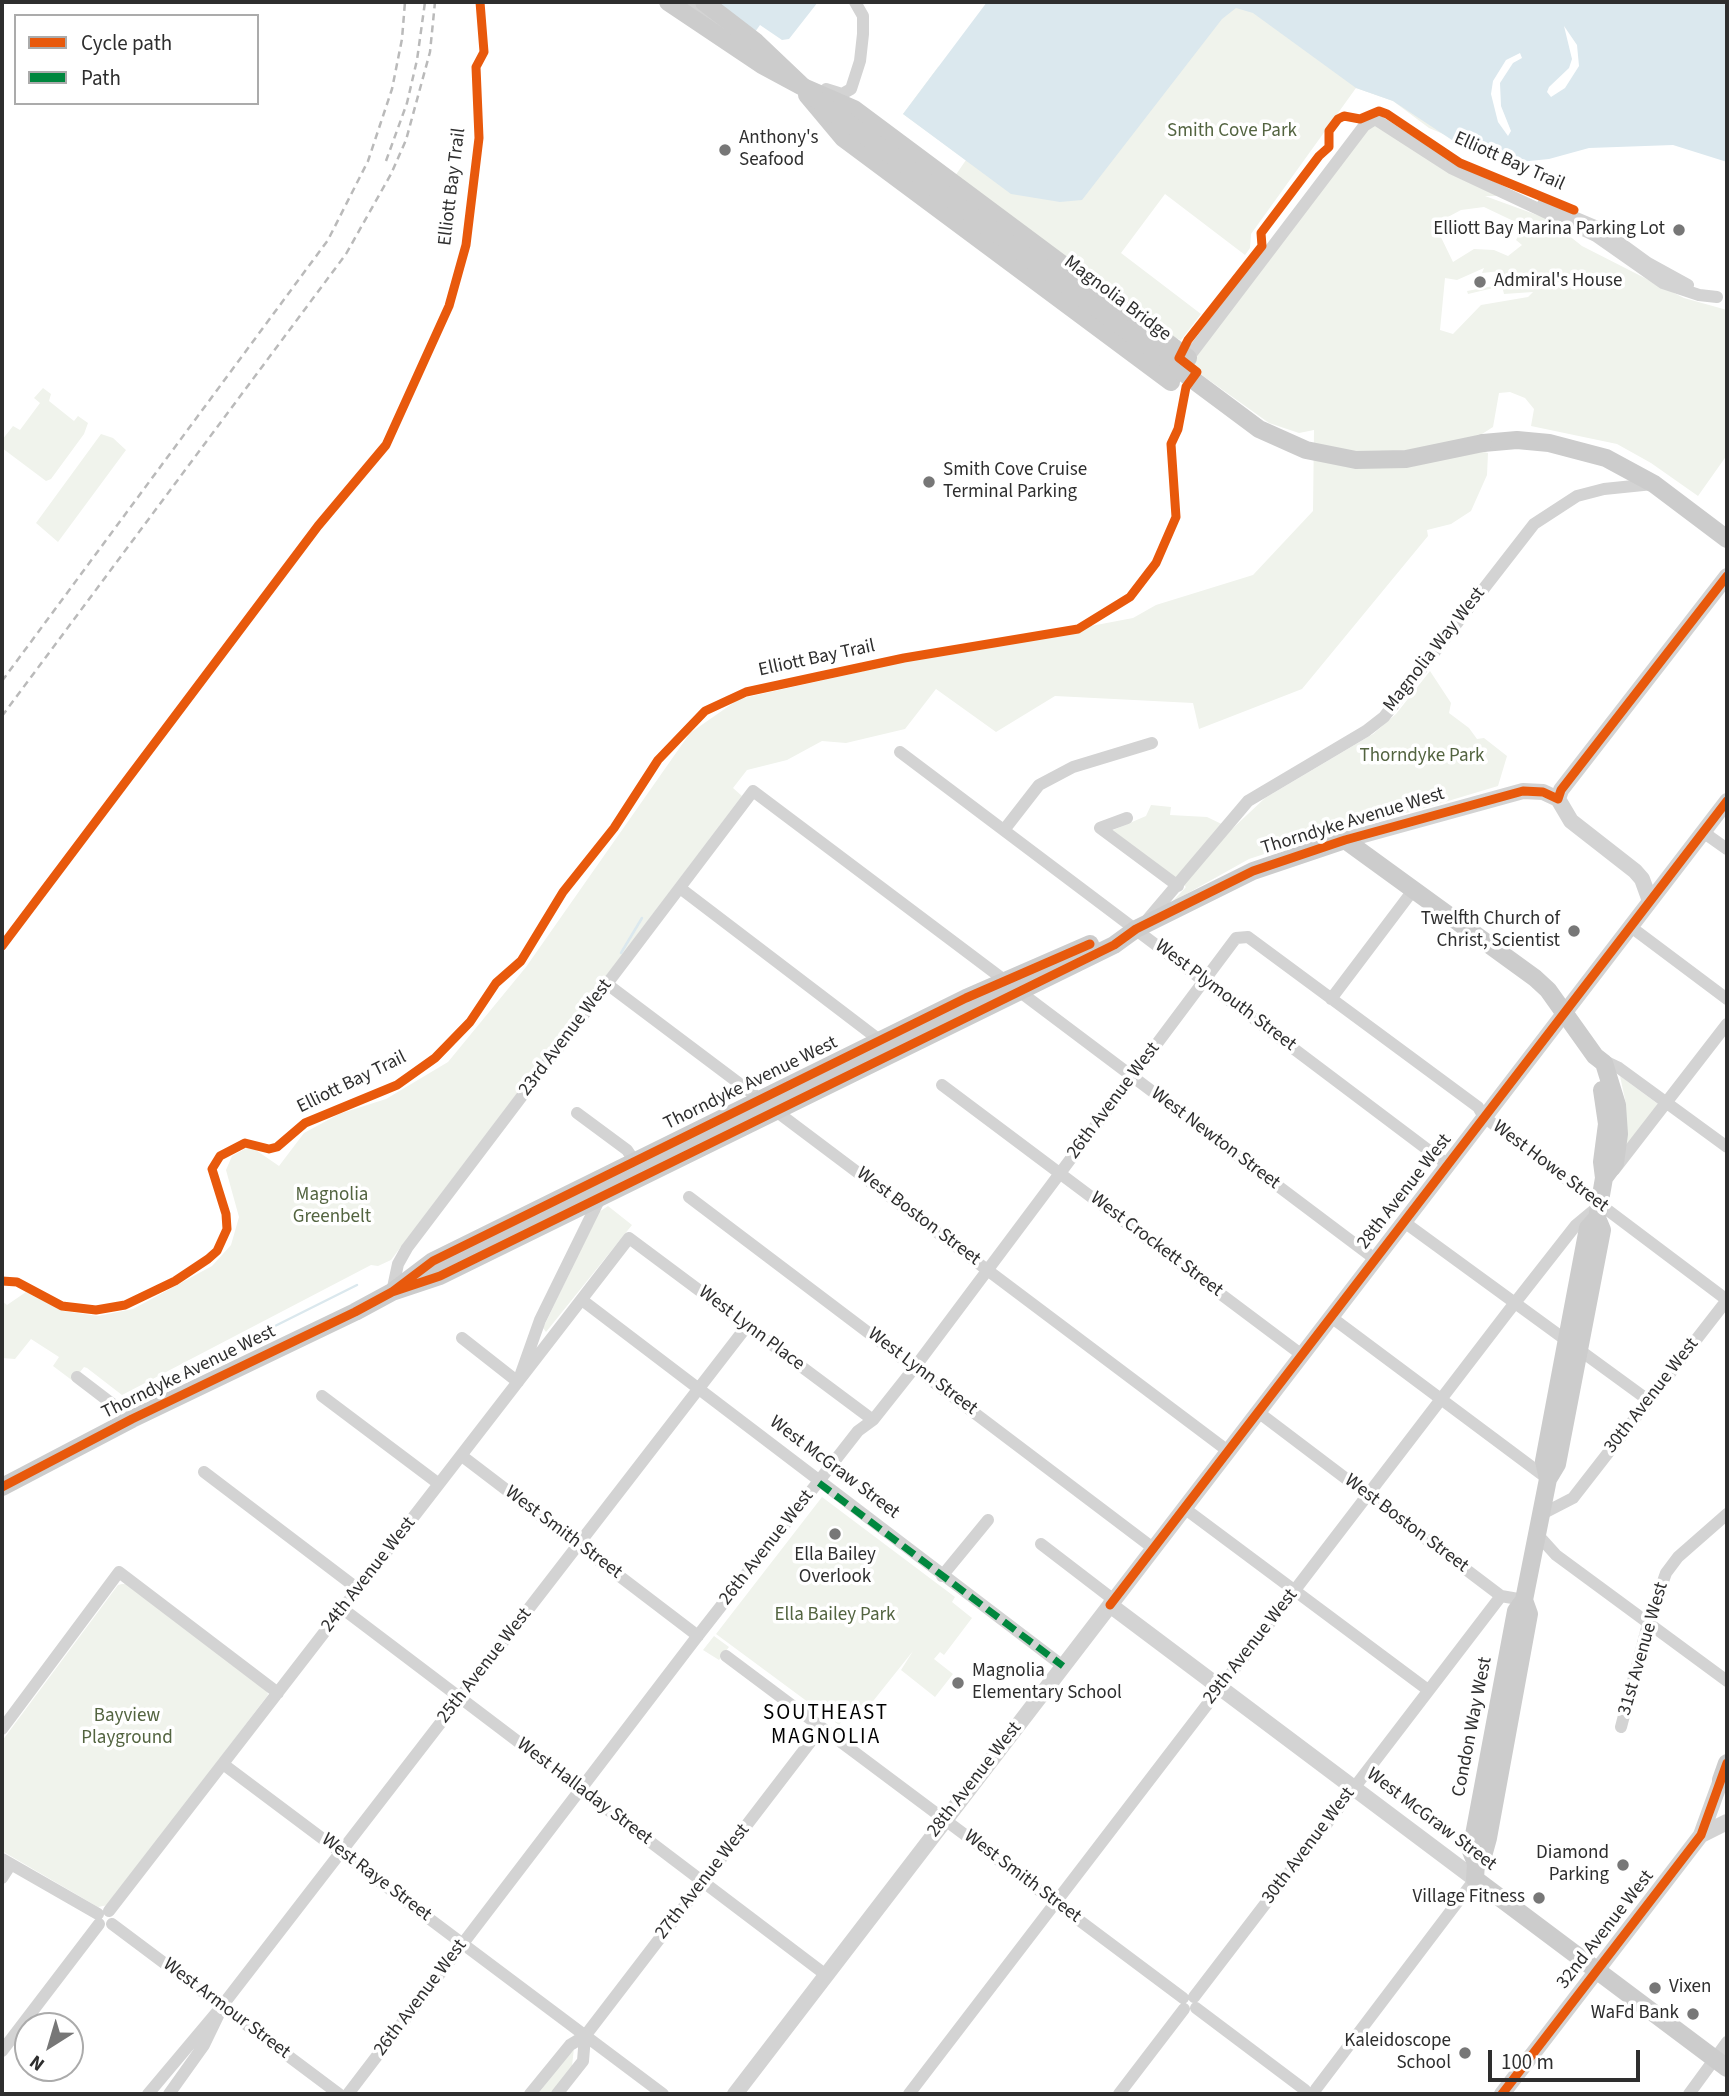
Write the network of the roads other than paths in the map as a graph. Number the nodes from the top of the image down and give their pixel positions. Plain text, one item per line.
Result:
1 (668, 2) edge
2 (693, 2) edge
3 (855, 2) edge
4 (801, 86) junction
5 (1722, 298) edge
6 (1188, 358) junction
7 (1171, 382) joint
8 (1654, 484) junction
9 (1727, 539) edge
10 (1727, 576) edge
11 (1152, 743) dead end
12 (900, 752) dead end
13 (753, 792) joint
14 (1558, 799) junction
15 (1727, 801) edge
16 (1127, 818) dead end
17 (1004, 830) junction
18 (1703, 832) junction
19 (1345, 840) junction
20 (1727, 849) edge
21 (1178, 886) junction
22 (680, 888) junction
23 (1413, 889) junction
24 (1650, 901) junction
25 (1631, 927) junction
26 (1136, 929) junction
27 (1238, 937) joint
28 (1003, 980) junction
29 (1204, 980) junction
30 (607, 984) junction
31 (1018, 992) junction
32 (1331, 999) junction
33 (1727, 999) edge
34 (1564, 1013) junction
35 (1727, 1024) edge
36 (880, 1040) junction
37 (896, 1052) junction
38 (1595, 1056) junction
39 (1132, 1076) junction
40 (942, 1085) dead end
41 (761, 1099) junction
42 (1667, 1102) junction
43 (777, 1111) junction
44 (577, 1113) dead end
45 (1484, 1117) junction
46 (1727, 1147) edge
47 (1448, 1165) junction
48 (640, 1168) junction
49 (1060, 1173) junction
50 (1604, 1178) junction
51 (599, 1188) junction
52 (689, 1197) dead end
53 (1599, 1211) junction
54 (1404, 1222) junction
55 (629, 1238) joint
56 (1376, 1259) junction
57 (988, 1270) junction
58 (392, 1292) junction
59 (582, 1300) junction
60 (1727, 1300) edge
61 (1515, 1303) junction
62 (1331, 1317) junction
63 (747, 1326) junction
64 (462, 1338) dead end
65 (1573, 1345) junction
66 (1302, 1355) junction
67 (915, 1367) junction
68 (77, 1377) dead end
69 (518, 1382) junction
70 (698, 1390) junction
71 (322, 1396) dead end
72 (1441, 1399) junction
73 (1648, 1401) junction
74 (1258, 1412) junction
75 (132, 1419) junction
76 (873, 1420) junction
77 (1228, 1451) junction
78 (462, 1456) junction
79 (204, 1472) dead end
80 (1548, 1479) junction
81 (819, 1483) junction
82 (439, 1485) junction
83 (3, 1486) edge
84 (1368, 1495) junction
85 (1184, 1508) junction
86 (1542, 1514) junction
87 (1727, 1514) edge
88 (988, 1520) dead end
89 (1537, 1534) junction
90 (1041, 1544) dead end
91 (578, 1545) junction
92 (1153, 1548) junction
93 (942, 1576) junction
94 (358, 1589) junction
95 (1296, 1589) junction
96 (1501, 1596) junction
97 (1524, 1600) junction
98 (1112, 1602) junction
99 (343, 1609) junction
100 (1648, 1624) junction
101 (698, 1636) junction
102 (726, 1656) dead end
103 (1063, 1666) junction
104 (1727, 1681) edge
105 (1220, 1688) junction
106 (1428, 1690) junction
107 (278, 1693) junction
108 (459, 1698) junction
109 (1621, 1727) dead end
110 (821, 1728) junction
111 (2, 1729) edge
112 (223, 1764) junction
113 (1724, 1771) edge
114 (1353, 1788) junction
115 (580, 1789) junction
116 (945, 1819) junction
117 (1727, 1822) edge
118 (1701, 1835) junction
119 (341, 1853) junction
120 (7, 1861) edge
121 (1476, 1871) junction
122 (2, 1878) edge
123 (703, 1882) junction
124 (1055, 1902) junction
125 (104, 1918) junction
126 (463, 1943) junction
127 (1596, 1971) junction
128 (826, 1975) junction
129 (1189, 2003) junction
130 (222, 2006) junction
131 (585, 2036) junction
132 (1727, 2042) edge
133 (2, 2051) edge
134 (1721, 2064) edge
135 (1311, 2092) edge
136 (148, 2094) edge
137 (169, 2094) edge
138 (339, 2094) edge
139 (348, 2094) edge
140 (530, 2094) edge
141 (557, 2094) edge
142 (663, 2094) edge
143 (737, 2094) edge
144 (909, 2094) edge
145 (1119, 2094) edge
146 (1502, 2094) edge
147 (1689, 2094) edge

1 - 4 main road, Magnolia Bridge
2 - 3 street
2 - 4 main road, Magnolia Bridge, bridge
4 - 6 main road, bridge
4 - 7 main road, bridge
4 - 8 main road, Magnolia Bridge, bridge
5 - 6 street
6 - 7 street
8 - 9 main road, Magnolia Bridge
8 - 21 street, Magnolia Way West
10 - 14 street
11 - 17 street
12 - 17 street, West Plymouth Street
13 - 22 street, 23rd Avenue West
13 - 28 street, West Newton Street
14 - 19 street, Thorndyke Avenue West
14 - 24 street
15 - 18 street, 28th Avenue West
16 - 21 street
17 - 26 street, West Plymouth Street
18 - 20 street
18 - 24 street, 28th Avenue West
19 - 23 main road, Condon Way West
19 - 26 main road, Thorndyke Avenue West
21 - 26 street, Magnolia Way West
22 - 30 street, 23rd Avenue West
22 - 36 street
23 - 32 street
23 - 34 main road, Condon Way West
24 - 25 street, 28th Avenue West
25 - 33 street
25 - 34 street, 28th Avenue West
26 - 28 main road, Thorndyke Avenue West
26 - 29 street, West Plymouth Street
26 - 31 main road, Thorndyke Avenue West
27 - 29 street, 26th Avenue West
27 - 32 street, West Howe Street
28 - 31 street, West Newton Street
28 - 36 main road, Thorndyke Avenue West
29 - 39 street, 26th Avenue West
29 - 47 street, West Plymouth Street
30 - 41 street, West Boston Street
30 - 58 street, 23rd Avenue West
31 - 37 main road, Thorndyke Avenue West
31 - 39 street, West Newton Street
32 - 45 street, West Howe Street
34 - 38 main road, Condon Way West
34 - 45 street, 28th Avenue West
35 - 42 street
36 - 37 street
36 - 41 main road, Thorndyke Avenue West
37 - 43 main road, Thorndyke Avenue West
38 - 42 street
38 - 50 main road, Condon Way West
39 - 49 street, 26th Avenue West
39 - 56 street, West Newton Street
40 - 49 street, West Crockett Street
41 - 43 street, West Boston Street
41 - 48 main road, Thorndyke Avenue West
42 - 46 street
42 - 50 street
43 - 48 main road, Thorndyke Avenue West
43 - 57 street, West Boston Street
44 - 48 street
45 - 47 street, 28th Avenue West
45 - 53 street, West Howe Street
47 - 54 street, 28th Avenue West
48 - 51 main road, Thorndyke Avenue West
49 - 57 street, 26th Avenue West
49 - 66 street, West Crockett Street
50 - 53 main road, Condon Way West
51 - 58 main road, Thorndyke Avenue West
51 - 69 street
52 - 67 street, West Lynn Street
53 - 60 street, West Howe Street
53 - 61 street, 29th Avenue West
53 - 65 main road, Condon Way West
54 - 56 street, 28th Avenue West
54 - 61 street
55 - 59 street, 24th Avenue West
55 - 63 street, West Lynn Place
56 - 62 street, 28th Avenue West
57 - 67 street, 26th Avenue West
57 - 77 street, West Boston Street
58 - 75 main road, Thorndyke Avenue West
59 - 69 street, 24th Avenue West
59 - 70 street, West McGraw Street
60 - 73 street, 30th Avenue West
61 - 65 street
61 - 72 street, 29th Avenue West
62 - 66 street, 28th Avenue West
62 - 72 street
63 - 70 street, 25th Avenue West
63 - 76 street, West Lynn Place
64 - 69 street
65 - 73 street
65 - 80 main road, Condon Way West
66 - 74 street, 28th Avenue West
67 - 76 street, 26th Avenue West
67 - 92 street, West Lynn Street
68 - 75 street
69 - 78 street, 24th Avenue West
70 - 81 street, West McGraw Street
70 - 91 street, 25th Avenue West
71 - 82 street
72 - 80 street
72 - 84 street, 29th Avenue West
73 - 86 street, 30th Avenue West
74 - 77 street, 28th Avenue West
74 - 84 street, West Boston Street
75 - 83 main road, Thorndyke Avenue West
76 - 81 street, 26th Avenue West
77 - 85 street, 28th Avenue West
78 - 82 street, 24th Avenue West
78 - 91 street, West Smith Street
79 - 94 street
80 - 86 main road, Condon Way West
81 - 93 street, West McGraw Street
81 - 101 street, 26th Avenue West
82 - 94 street, 24th Avenue West
84 - 95 street, 29th Avenue West
84 - 96 street, West Boston Street
85 - 92 street, 28th Avenue West
85 - 95 street
86 - 89 main road, Condon Way West
87 - 100 street, 31st Avenue West
88 - 93 street
89 - 97 main road, Condon Way West
89 - 100 street
90 - 98 street
91 - 101 street, West Smith Street
91 - 108 street, 25th Avenue West
92 - 98 street, 28th Avenue West
93 - 103 street, West McGraw Street
94 - 99 street, 24th Avenue West
95 - 105 street, 29th Avenue West
95 - 106 street
96 - 97 street, West Boston Street
96 - 106 street, 30th Avenue West
97 - 121 main road, Condon Way West
98 - 103 street, 28th Avenue West
98 - 105 street, West McGraw Street
99 - 107 street, 24th Avenue West
99 - 108 street, West Halladay Street
100 - 104 street
100 - 109 street, 31st Avenue West
101 - 115 street, 26th Avenue West
102 - 110 street, West Smith Street
103 - 116 street, 28th Avenue West
105 - 114 street, West McGraw Street
105 - 124 street, 29th Avenue West
106 - 114 street, 30th Avenue West
107 - 111 street
107 - 112 street, 24th Avenue West
108 - 115 street, West Halladay Street
108 - 119 street, 25th Avenue West
110 - 116 street, West Smith Street
110 - 123 street, 27th Avenue West
112 - 119 street, West Raye Street
112 - 125 street, 24th Avenue West
113 - 118 street, 32nd Avenue West
114 - 121 street, West McGraw Street
114 - 129 street, 30th Avenue West
115 - 123 street, West Halladay Street
115 - 126 street, 26th Avenue West
116 - 124 street, West Smith Street
116 - 128 street, 28th Avenue West
117 - 118 street, 32nd Avenue West
118 - 127 street, 32nd Avenue West
119 - 126 street, West Raye Street
119 - 130 street, 25th Avenue West
120 - 122 street
120 - 125 street, West Armour Street
121 - 127 main road, West McGraw Street
121 - 135 street
123 - 128 street, West Halladay Street
123 - 131 street, 27th Avenue West
124 - 129 street, West Smith Street
124 - 144 street, 29th Avenue West
125 - 130 street, West Armour Street
125 - 133 street, 24th Avenue West
126 - 131 street, West Raye Street
126 - 139 street, 26th Avenue West
127 - 134 main road, West McGraw Street
127 - 146 street, 32nd Avenue West
128 - 143 street, 28th Avenue West
129 - 135 street, West Smith Street
129 - 145 street, 30th Avenue West
130 - 136 street, 25th Avenue West
130 - 137 street, 25th Avenue West
130 - 138 street, West Armour Street
131 - 140 street, 27th Avenue West
131 - 141 street, 27th Avenue West
131 - 142 street, West Raye Street
132 - 134 street
134 - 147 street

